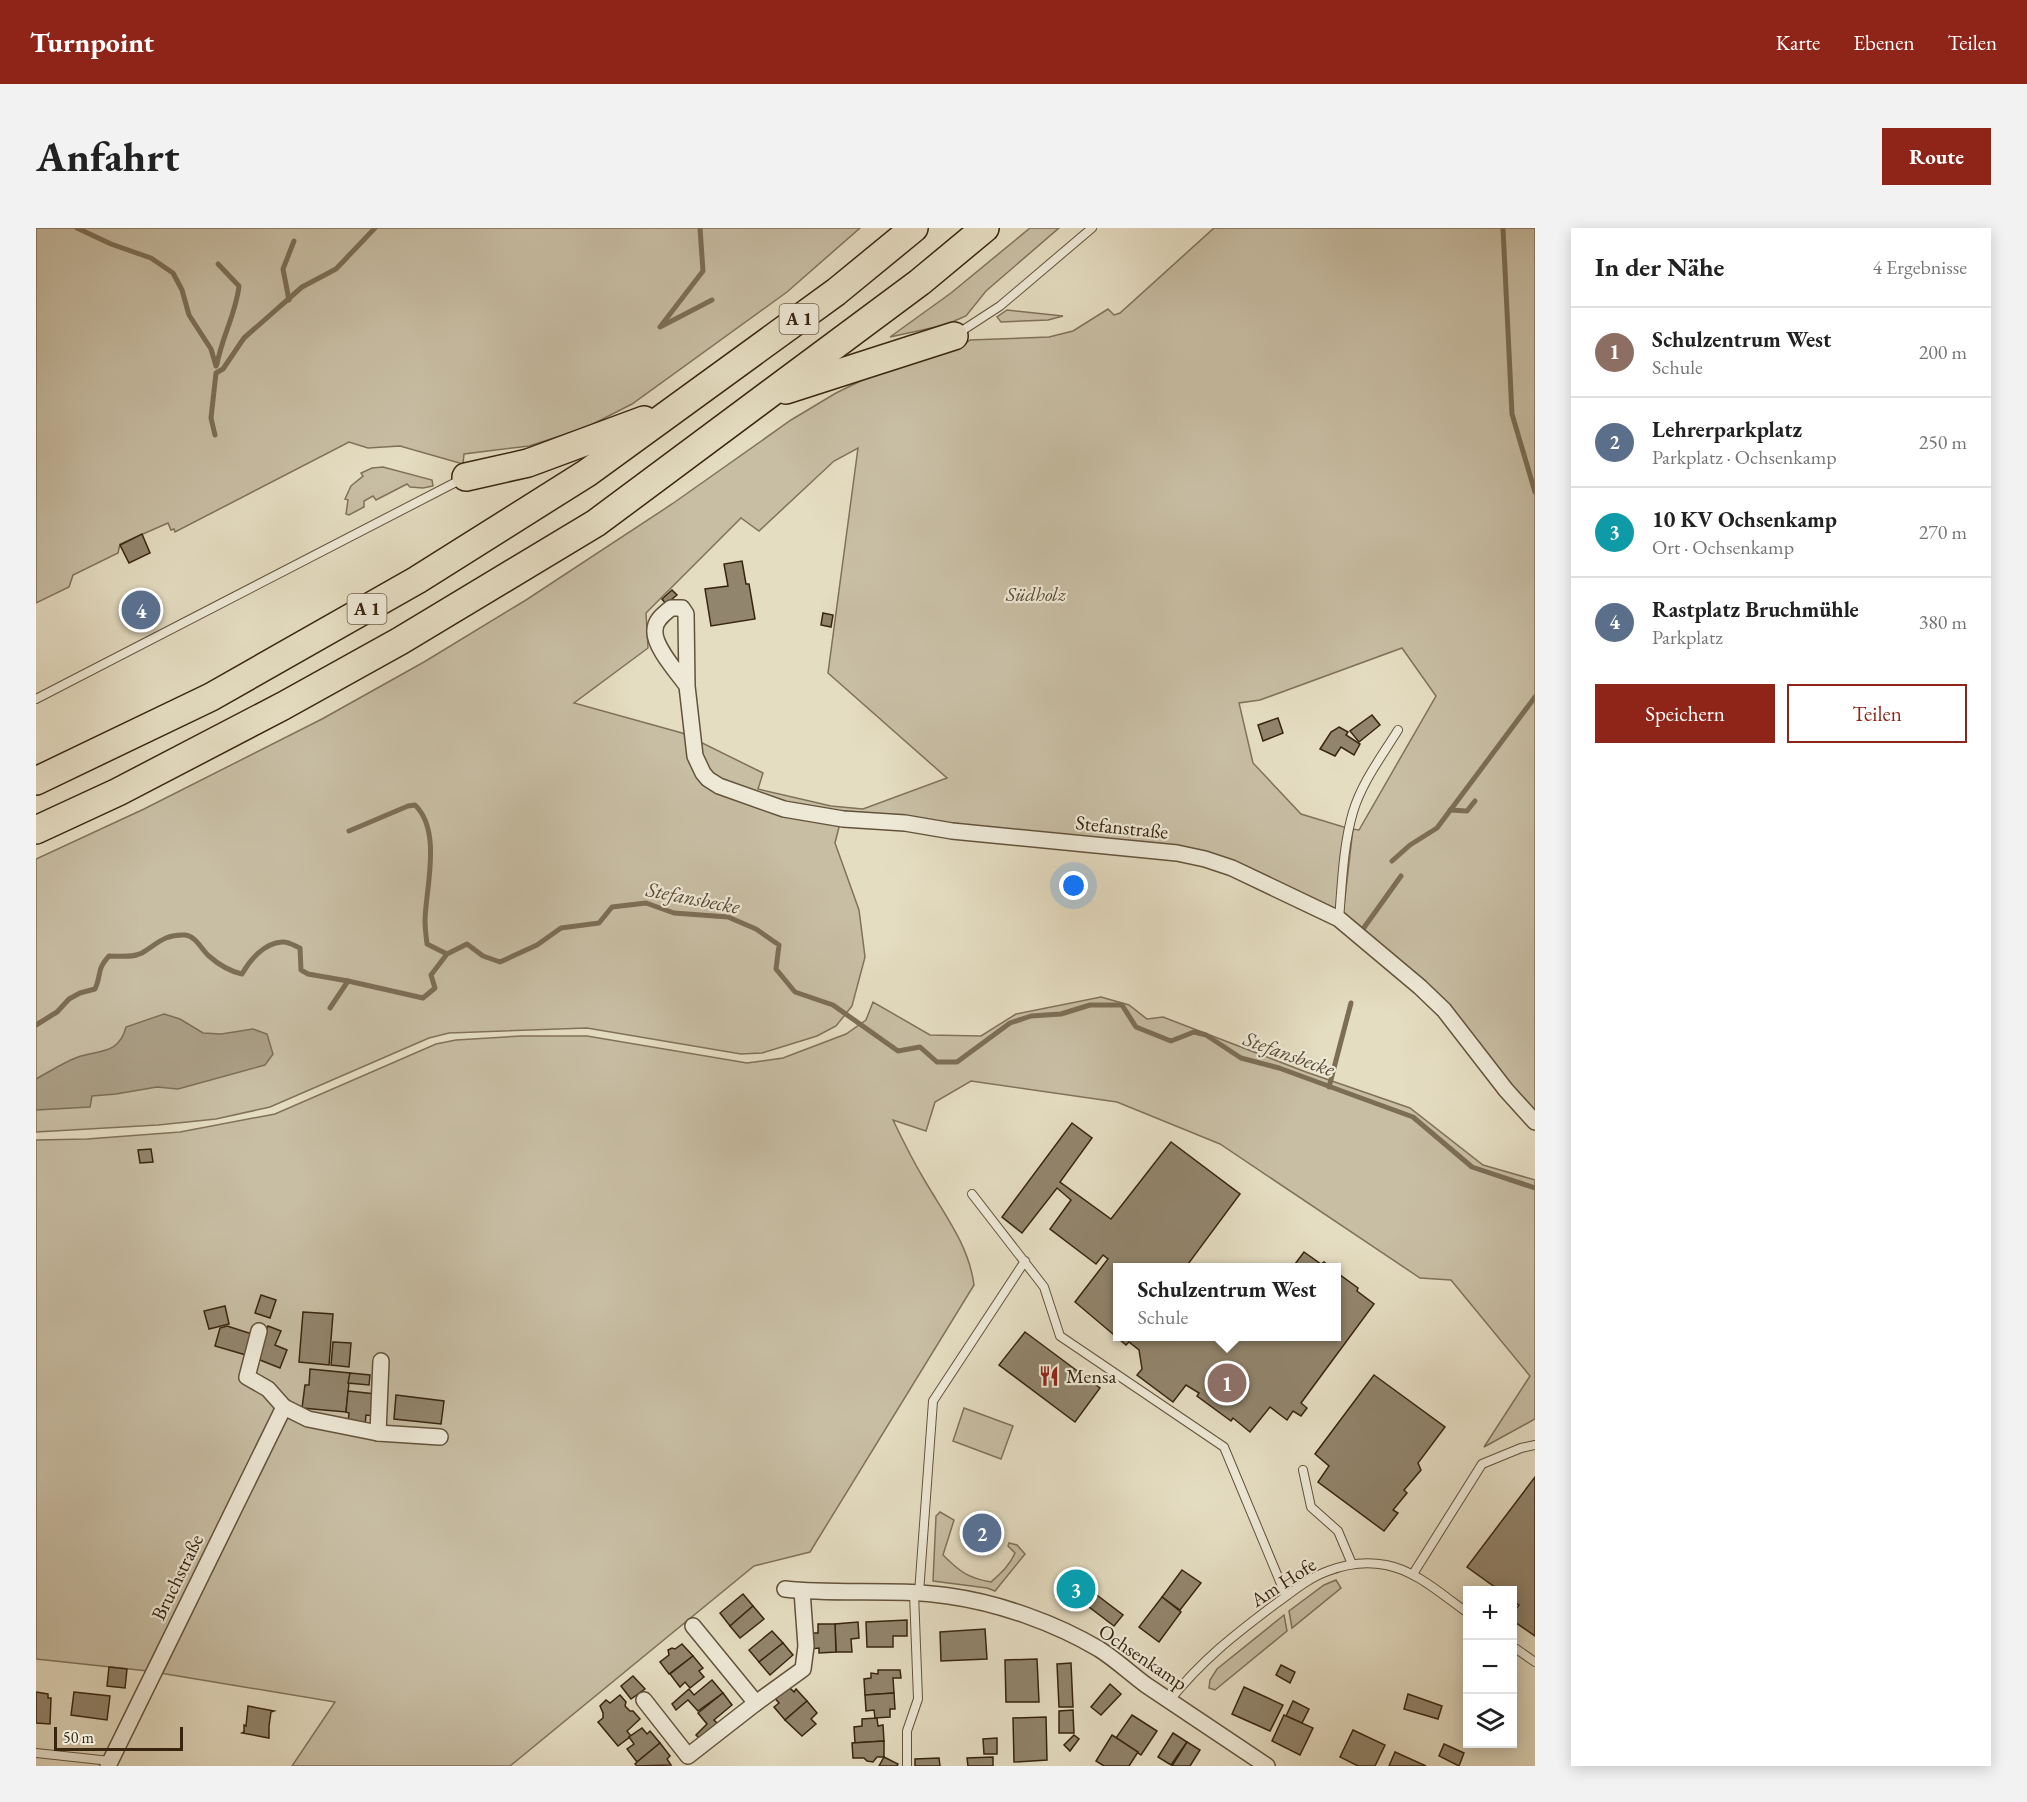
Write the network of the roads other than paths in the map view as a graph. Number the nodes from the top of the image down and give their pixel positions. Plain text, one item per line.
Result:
1 (914, 228) edge
2 (986, 228) edge
3 (1092, 228) edge
4 (954, 336) joint
5 (765, 397) junction
6 (681, 406) junction
7 (466, 477) joint
8 (687, 686) dead end
9 (36, 699) edge
10 (1398, 730) dead end
11 (36, 781) edge
12 (36, 830) edge
13 (1339, 919) junction
14 (1535, 1122) edge
15 (972, 1194) dead end
16 (1025, 1261) junction
17 (259, 1331) dead end
18 (381, 1361) dead end
19 (284, 1407) junction
20 (378, 1433) junction
21 (440, 1437) dead end
22 (1535, 1446) edge
23 (1303, 1470) dead end
24 (1352, 1564) junction
25 (1413, 1574) junction
26 (785, 1589) dead end
27 (802, 1591) junction
28 (916, 1593) junction
29 (1286, 1596) junction
30 (1463, 1610) edge
31 (693, 1626) dead end
32 (1517, 1649) edge
33 (1535, 1662) edge
34 (1170, 1700) junction
35 (644, 1701) dead end
36 (756, 1703) junction
37 (36, 1753) edge
38 (109, 1764) edge
39 (907, 1766) edge
40 (1268, 1766) edge

1 - 6 highway, A 1
2 - 5 highway, A 1
3 - 4 lane
4 - 5 highway
5 - 12 highway, A 1
6 - 7 highway
6 - 11 highway, A 1
7 - 9 lane
8 - 13 street, Stefanstraße
10 - 13 lane
13 - 14 street, Stefanstraße
15 - 16 lane
16 - 28 lane
16 - 29 lane
17 - 19 street
18 - 20 street
19 - 20 street
19 - 38 street, Bruchstraße
20 - 21 street
22 - 25 lane
23 - 24 lane
24 - 25 lane, Am Hofe
24 - 29 lane, Am Hofe
25 - 30 lane, Am Hofe
26 - 27 street, Ochsenkamp
27 - 28 street, Ochsenkamp
27 - 36 street
28 - 34 street, Ochsenkamp
28 - 39 lane
29 - 34 lane, Am Hofe
31 - 36 street
32 - 33 lane
34 - 40 street, Ochsenkamp
35 - 36 street
37 - 38 lane

